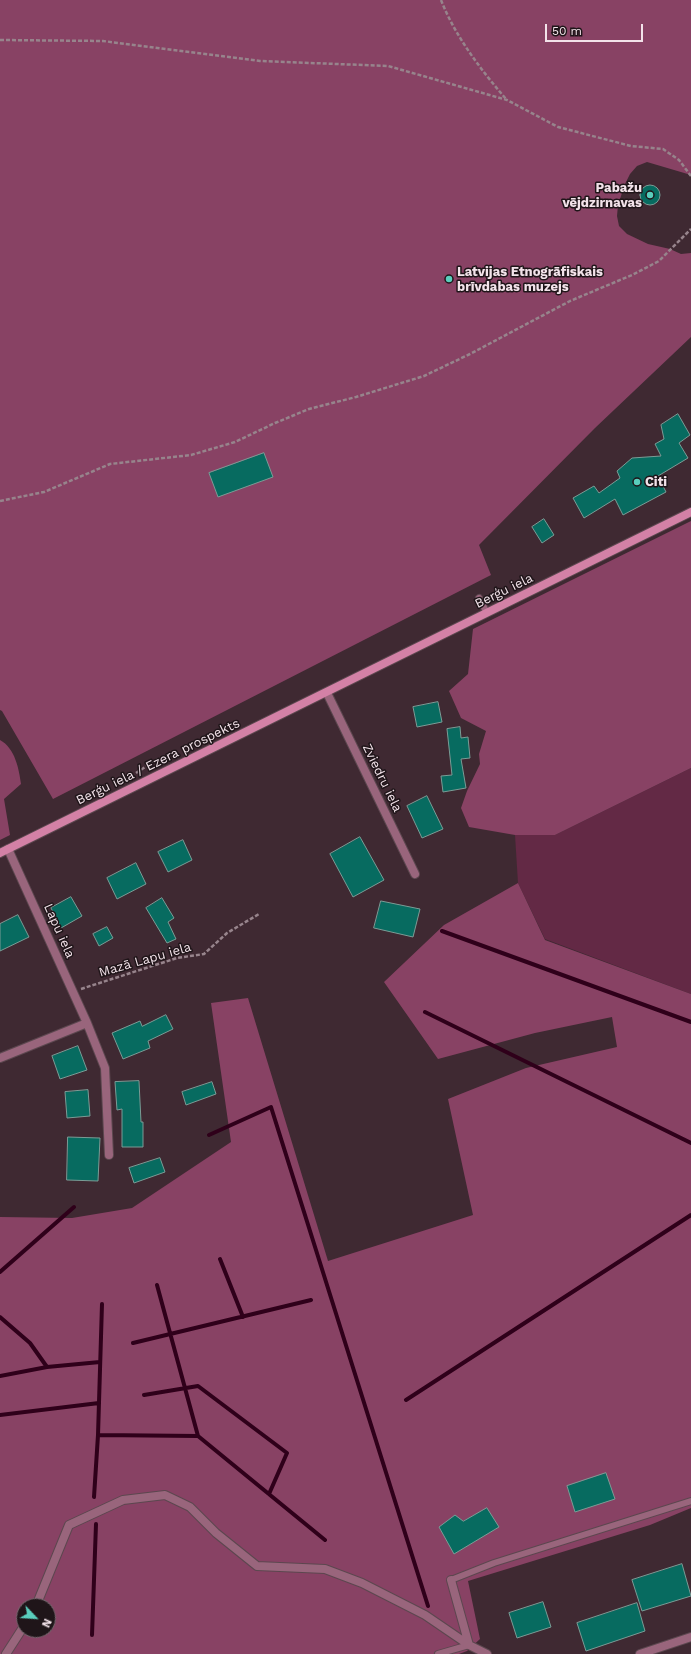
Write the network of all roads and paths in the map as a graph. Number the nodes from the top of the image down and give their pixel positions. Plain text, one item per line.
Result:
1 (441, 0) edge
2 (0, 40) edge
3 (507, 100) junction
4 (691, 176) edge
5 (691, 229) edge
6 (0, 501) edge
7 (691, 512) edge
8 (479, 598) dead end
9 (486, 613) junction
10 (327, 693) junction
11 (8, 849) junction
12 (0, 853) edge
13 (415, 874) dead end
14 (259, 914) dead end
15 (73, 992) junction
16 (87, 1023) junction
17 (0, 1058) edge
18 (109, 1155) dead end
19 (691, 1501) edge
20 (451, 1580) joint
21 (39, 1598) edge
22 (691, 1637) edge
23 (16, 1638) edge
24 (469, 1645) junction
25 (6, 1654) edge
26 (438, 1654) edge
27 (487, 1654) edge
28 (640, 1654) edge

1 - 3 path
2 - 3 path
3 - 4 path
5 - 6 path
7 - 9 main road, Berģu iela
8 - 9 lane
9 - 10 main road, Berģu iela
10 - 11 main road, Berģu iela / Ezera prospekts
10 - 13 street, Zviedru iela
11 - 12 main road, Berģu iela / Ezera prospekts
11 - 15 street, Lapu iela
14 - 15 path, Mazā Lapu iela
15 - 16 street, Lapu iela
16 - 17 street
16 - 18 street, Lapu iela
19 - 20 lane
20 - 24 street
21 - 24 street
22 - 28 street
23 - 25 street
24 - 26 lane
24 - 27 street

